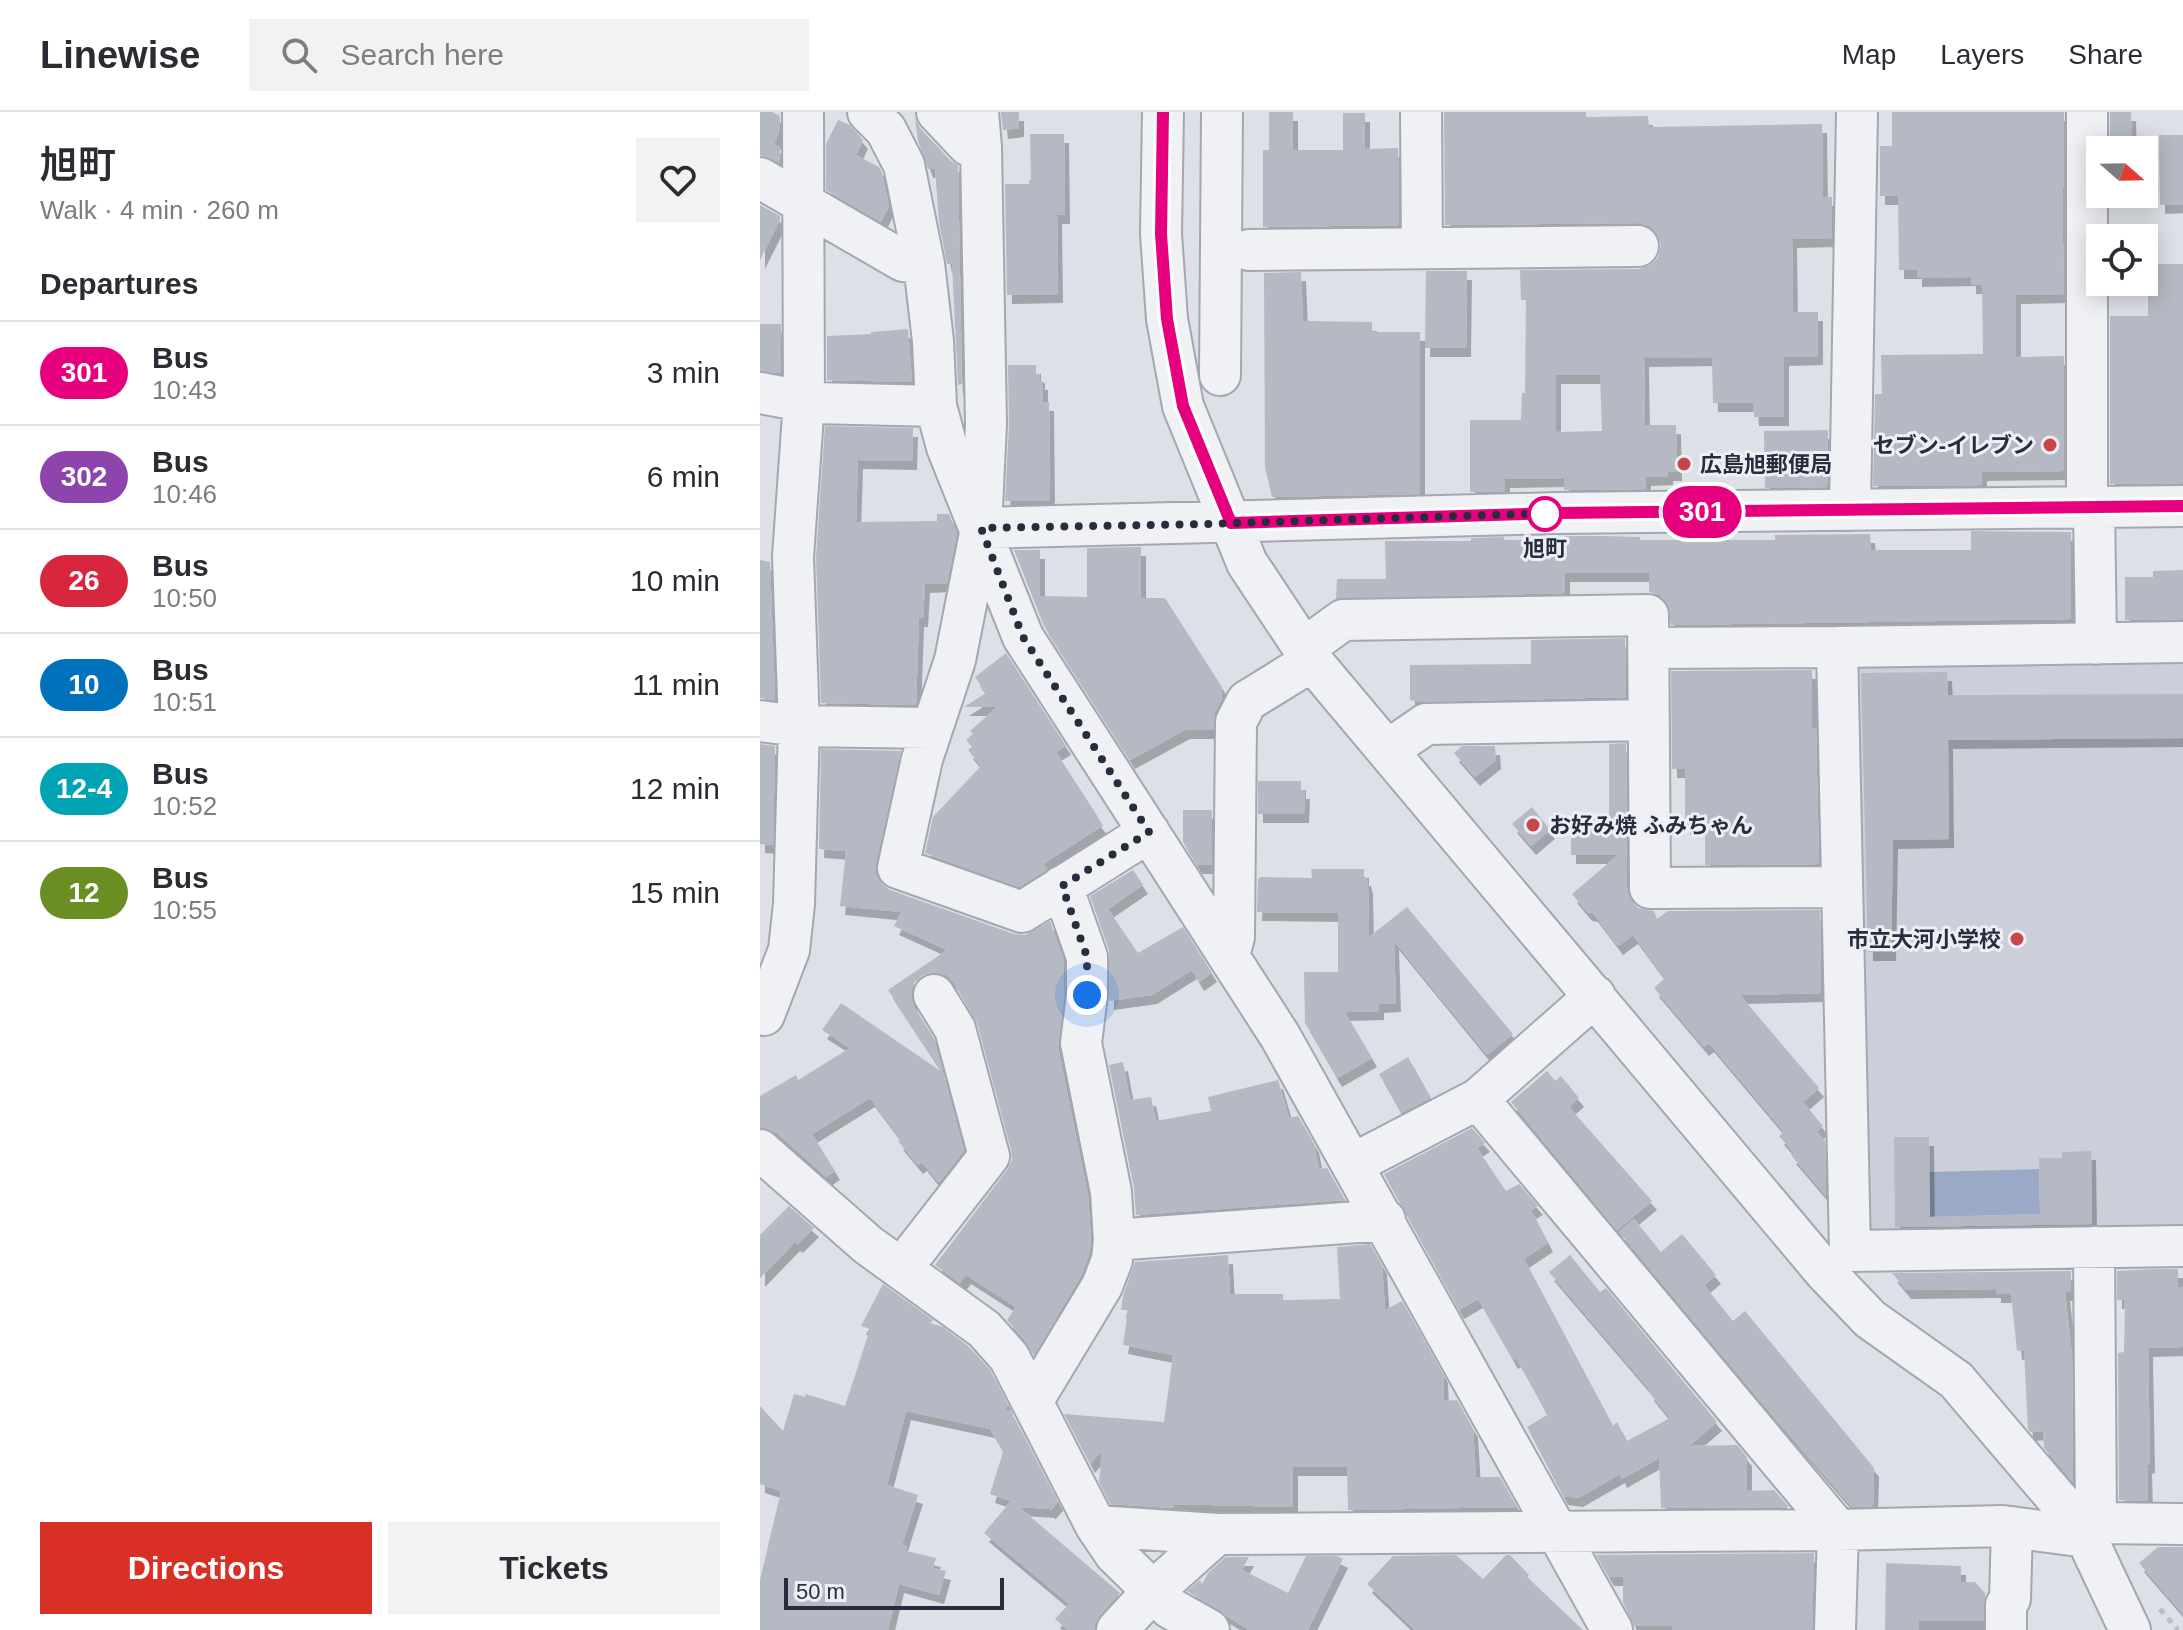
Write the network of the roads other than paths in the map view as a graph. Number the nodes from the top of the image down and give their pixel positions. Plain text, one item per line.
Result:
1 (803, 112) edge
2 (868, 112) edge
3 (937, 112) edge
4 (1163, 112) edge
5 (1222, 112) edge
6 (1421, 112) edge
7 (1857, 112) edge
8 (2087, 112) edge
9 (980, 129) edge
10 (760, 178) edge
11 (803, 202) junction
12 (1638, 246) dead end
13 (1422, 248) junction
14 (1249, 250) dead end
15 (924, 264) junction
16 (1220, 375) dead end
17 (760, 393) edge
18 (804, 401) junction
19 (936, 406) junction
20 (2183, 506) edge
21 (2091, 507) junction
22 (1850, 510) junction
23 (1231, 523) junction
24 (981, 528) junction
25 (2183, 642) edge
26 (2096, 644) junction
27 (1837, 647) junction
28 (1648, 648) junction
29 (1307, 655) junction
30 (1649, 720) junction
31 (779, 723) edge
32 (932, 728) junction
33 (1388, 750) junction
34 (1149, 832) junction
35 (1062, 886) junction
36 (1841, 887) junction
37 (1229, 956) junction
38 (934, 995) dead end
39 (1595, 996) junction
40 (764, 1015) dead end
41 (1478, 1099) junction
42 (760, 1150) edge
43 (1353, 1164) junction
44 (1385, 1220) junction
45 (1114, 1240) junction
46 (2183, 1246) edge
47 (2094, 1247) junction
48 (1837, 1262) junction
49 (901, 1269) junction
50 (1032, 1402) junction
51 (2183, 1524) edge
52 (1096, 1526) junction
53 (2012, 1527) junction
54 (1838, 1530) junction
55 (2091, 1530) junction
56 (1557, 1532) junction
57 (1217, 1534) junction
58 (1152, 1592) junction
59 (1117, 1630) edge
60 (1209, 1630) edge
61 (1612, 1630) edge
62 (1835, 1630) edge
63 (2006, 1630) edge
64 (2130, 1630) edge

1 - 11 street
2 - 15 street
3 - 9 street
4 - 23 street
5 - 16 street
6 - 13 street
7 - 22 street
8 - 21 street
9 - 24 street
10 - 11 street
11 - 15 street
11 - 18 street
12 - 13 street
13 - 14 street
15 - 19 street
17 - 18 street
18 - 19 street
18 - 31 street
19 - 24 street
20 - 21 street
21 - 22 street
21 - 26 street
22 - 23 street
23 - 24 street
23 - 29 street
24 - 32 street
24 - 34 street
25 - 26 street
26 - 27 street
27 - 28 street
27 - 36 street
28 - 29 street
28 - 30 street
29 - 33 street
29 - 37 street
30 - 33 street
30 - 36 street
31 - 32 street
31 - 40 street
32 - 35 street
33 - 39 street
34 - 35 street
34 - 37 street
35 - 45 street
36 - 48 street
37 - 43 street
38 - 49 street
39 - 41 street
39 - 48 street
41 - 43 street
41 - 54 street
42 - 49 street
43 - 44 street
44 - 45 street
44 - 56 street
45 - 50 street
46 - 47 street
47 - 48 street
47 - 55 street
48 - 55 street
49 - 50 street
50 - 52 street
51 - 55 street
52 - 57 street
52 - 58 street
53 - 54 street
53 - 55 street
53 - 63 street
54 - 56 street
54 - 62 street
55 - 64 street
56 - 57 street
56 - 61 street
57 - 58 street
58 - 59 street
58 - 60 street

